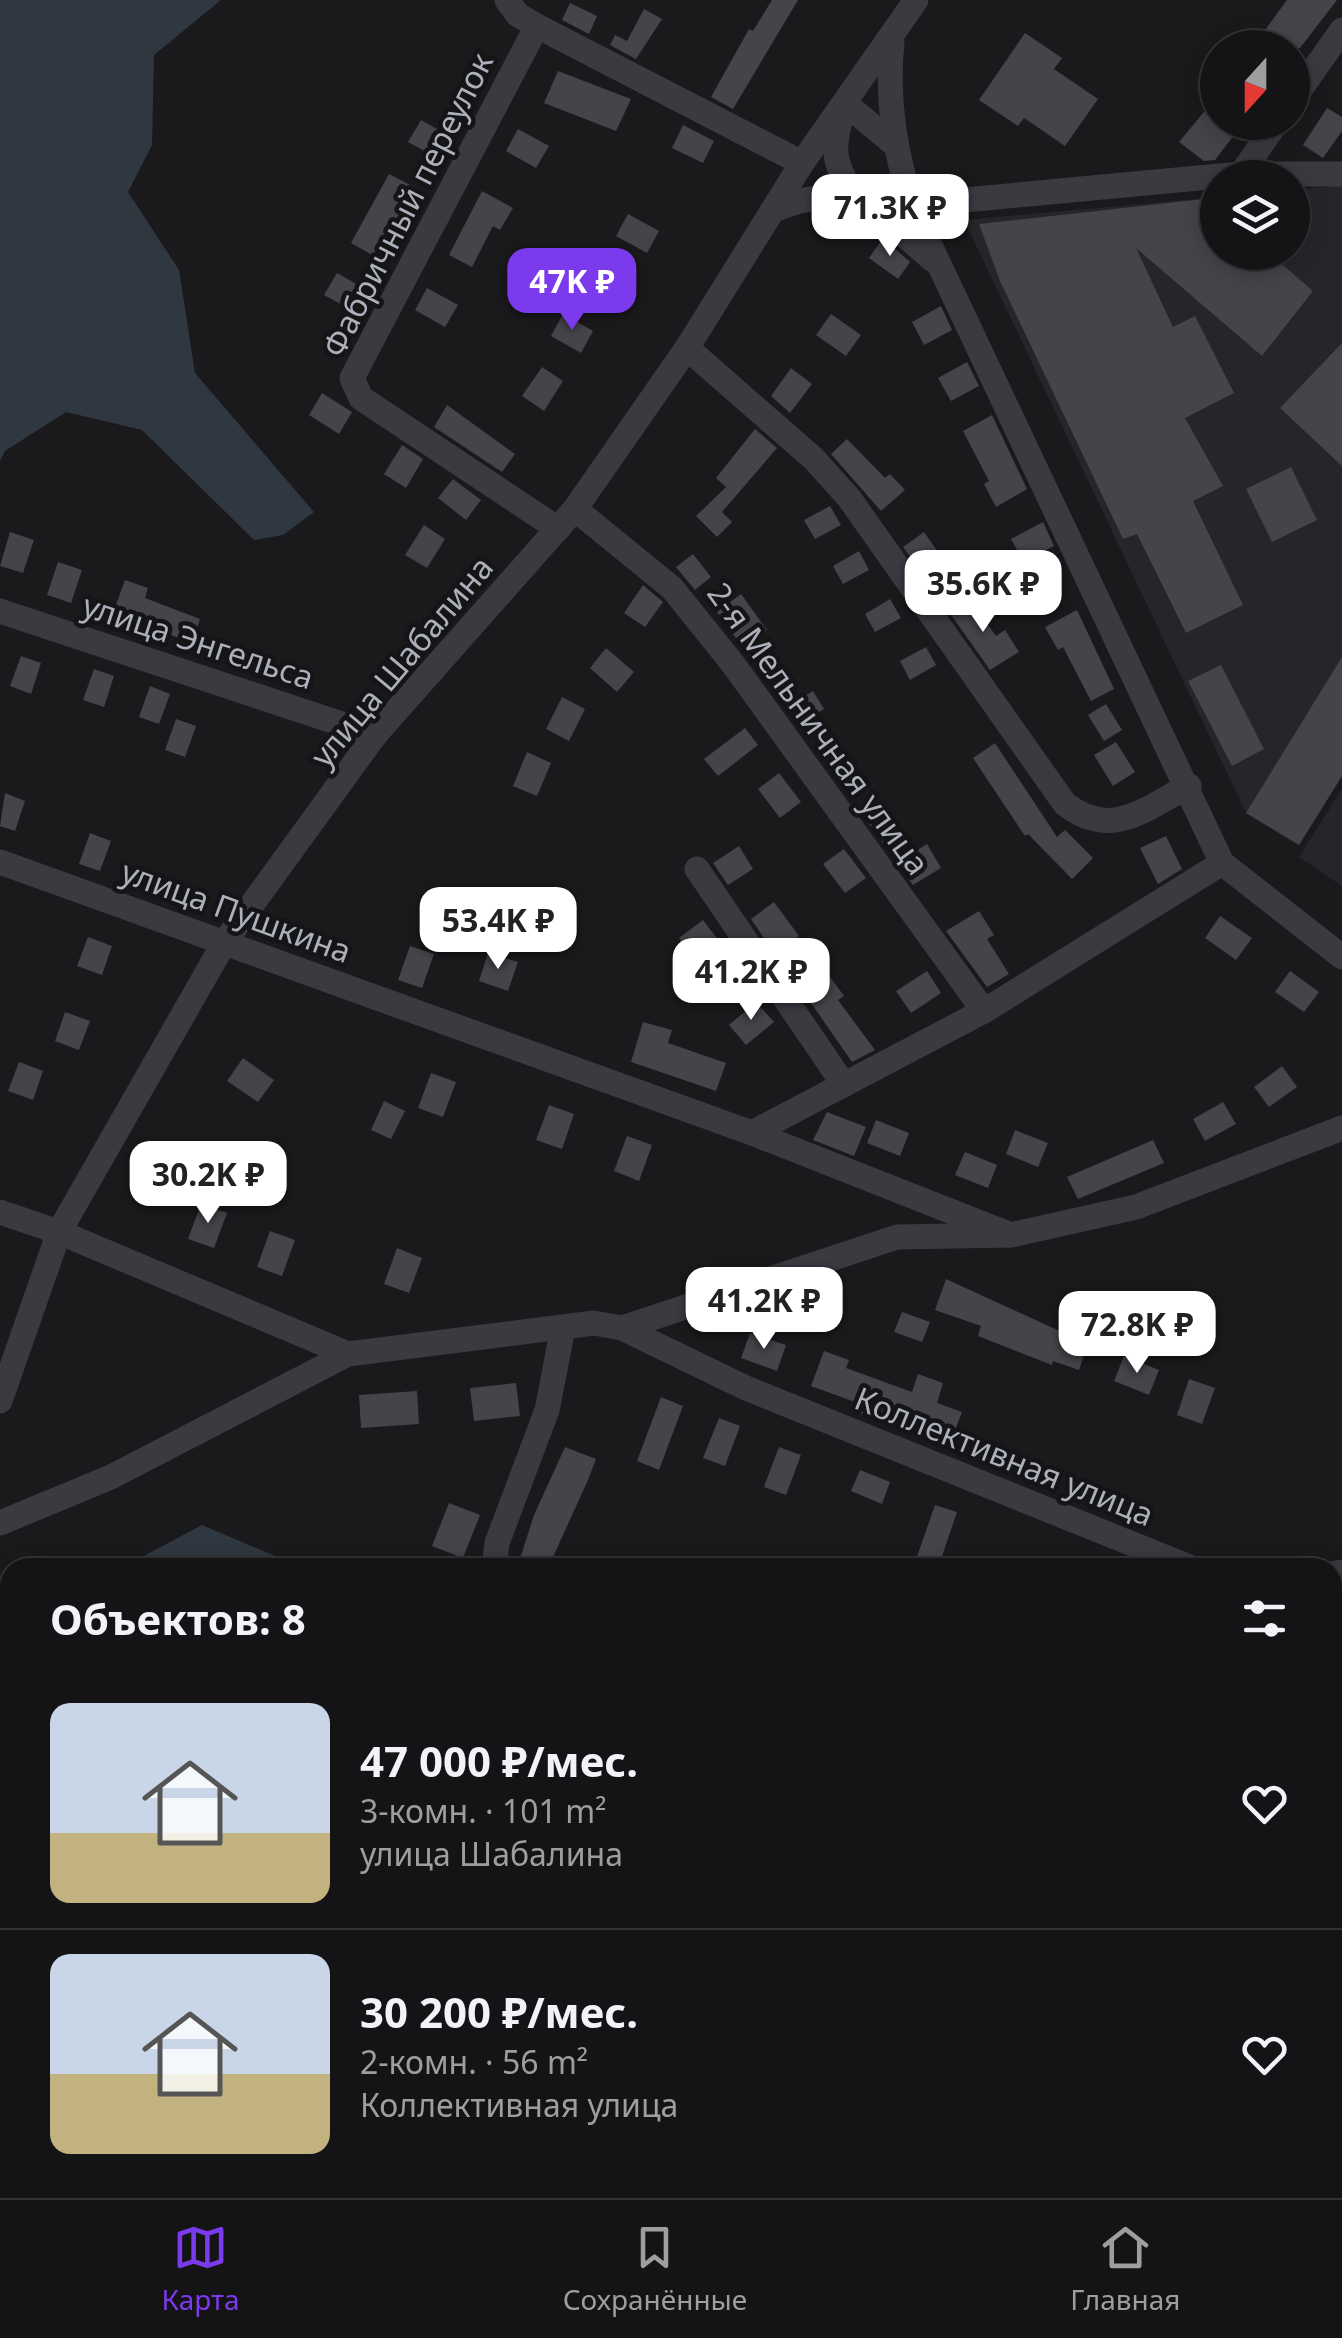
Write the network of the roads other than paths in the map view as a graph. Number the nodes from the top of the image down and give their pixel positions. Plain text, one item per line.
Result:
1 (507, 0) edge
2 (916, 0) edge
3 (537, 26) junction
4 (1342, 30) edge
5 (893, 37) junction
6 (1310, 75) edge
7 (846, 104) junction
8 (894, 144) junction
9 (802, 163) junction
10 (1310, 174) edge
11 (1342, 174) edge
12 (1200, 178) edge
13 (904, 179) junction
14 (856, 200) junction
15 (911, 205) junction
16 (770, 212) junction
17 (941, 266) junction
18 (688, 348) junction
19 (566, 519) junction
20 (0, 611) edge
21 (375, 734) junction
22 (1189, 786) junction
23 (0, 862) edge
24 (1222, 863) junction
25 (697, 869) dead end
26 (224, 943) junction
27 (1342, 958) edge
28 (984, 1012) junction
29 (844, 1085) junction
30 (1342, 1128) edge
31 (752, 1133) junction
32 (0, 1212) edge
33 (59, 1232) junction
34 (1011, 1235) junction
35 (563, 1328) junction
36 (622, 1328) junction
37 (348, 1354) junction
38 (0, 1400) edge
39 (0, 1522) edge
40 (496, 1558) edge
41 (1167, 1558) edge

1 - 3 street
2 - 5 street, улица Шабалина
3 - 9 street
3 - 19 street, Фабричный переулок
4 - 6 street
5 - 7 street, улица Шабалина
5 - 8 street
7 - 8 street
7 - 9 street, улица Шабалина
7 - 14 street
8 - 13 street
9 - 16 street, улица Шабалина
10 - 11 street
12 - 15 street
13 - 14 street
13 - 15 street
14 - 16 street
14 - 17 street
15 - 17 street
16 - 18 street, улица Шабалина
17 - 22 street
18 - 19 street, улица Шабалина
18 - 22 street
19 - 21 street, улица Шабалина
19 - 28 street, 2-я Мельничная улица
20 - 21 street, улица Энгельса
21 - 26 street, улица Шабалина
22 - 24 street
23 - 26 street, улица Пушкина
24 - 27 street
24 - 28 street
25 - 29 street
26 - 31 street, улица Пушкина
26 - 33 street, улица Шабалина
28 - 29 street
29 - 31 street
30 - 34 street
31 - 34 street, улица Пушкина
32 - 33 street, Коллективная улица
33 - 37 street, Коллективная улица
33 - 38 street, улица Шабалина
34 - 36 street
35 - 36 street, Коллективная улица
35 - 37 street, Коллективная улица
35 - 40 street
36 - 41 street, Коллективная улица
37 - 39 street

